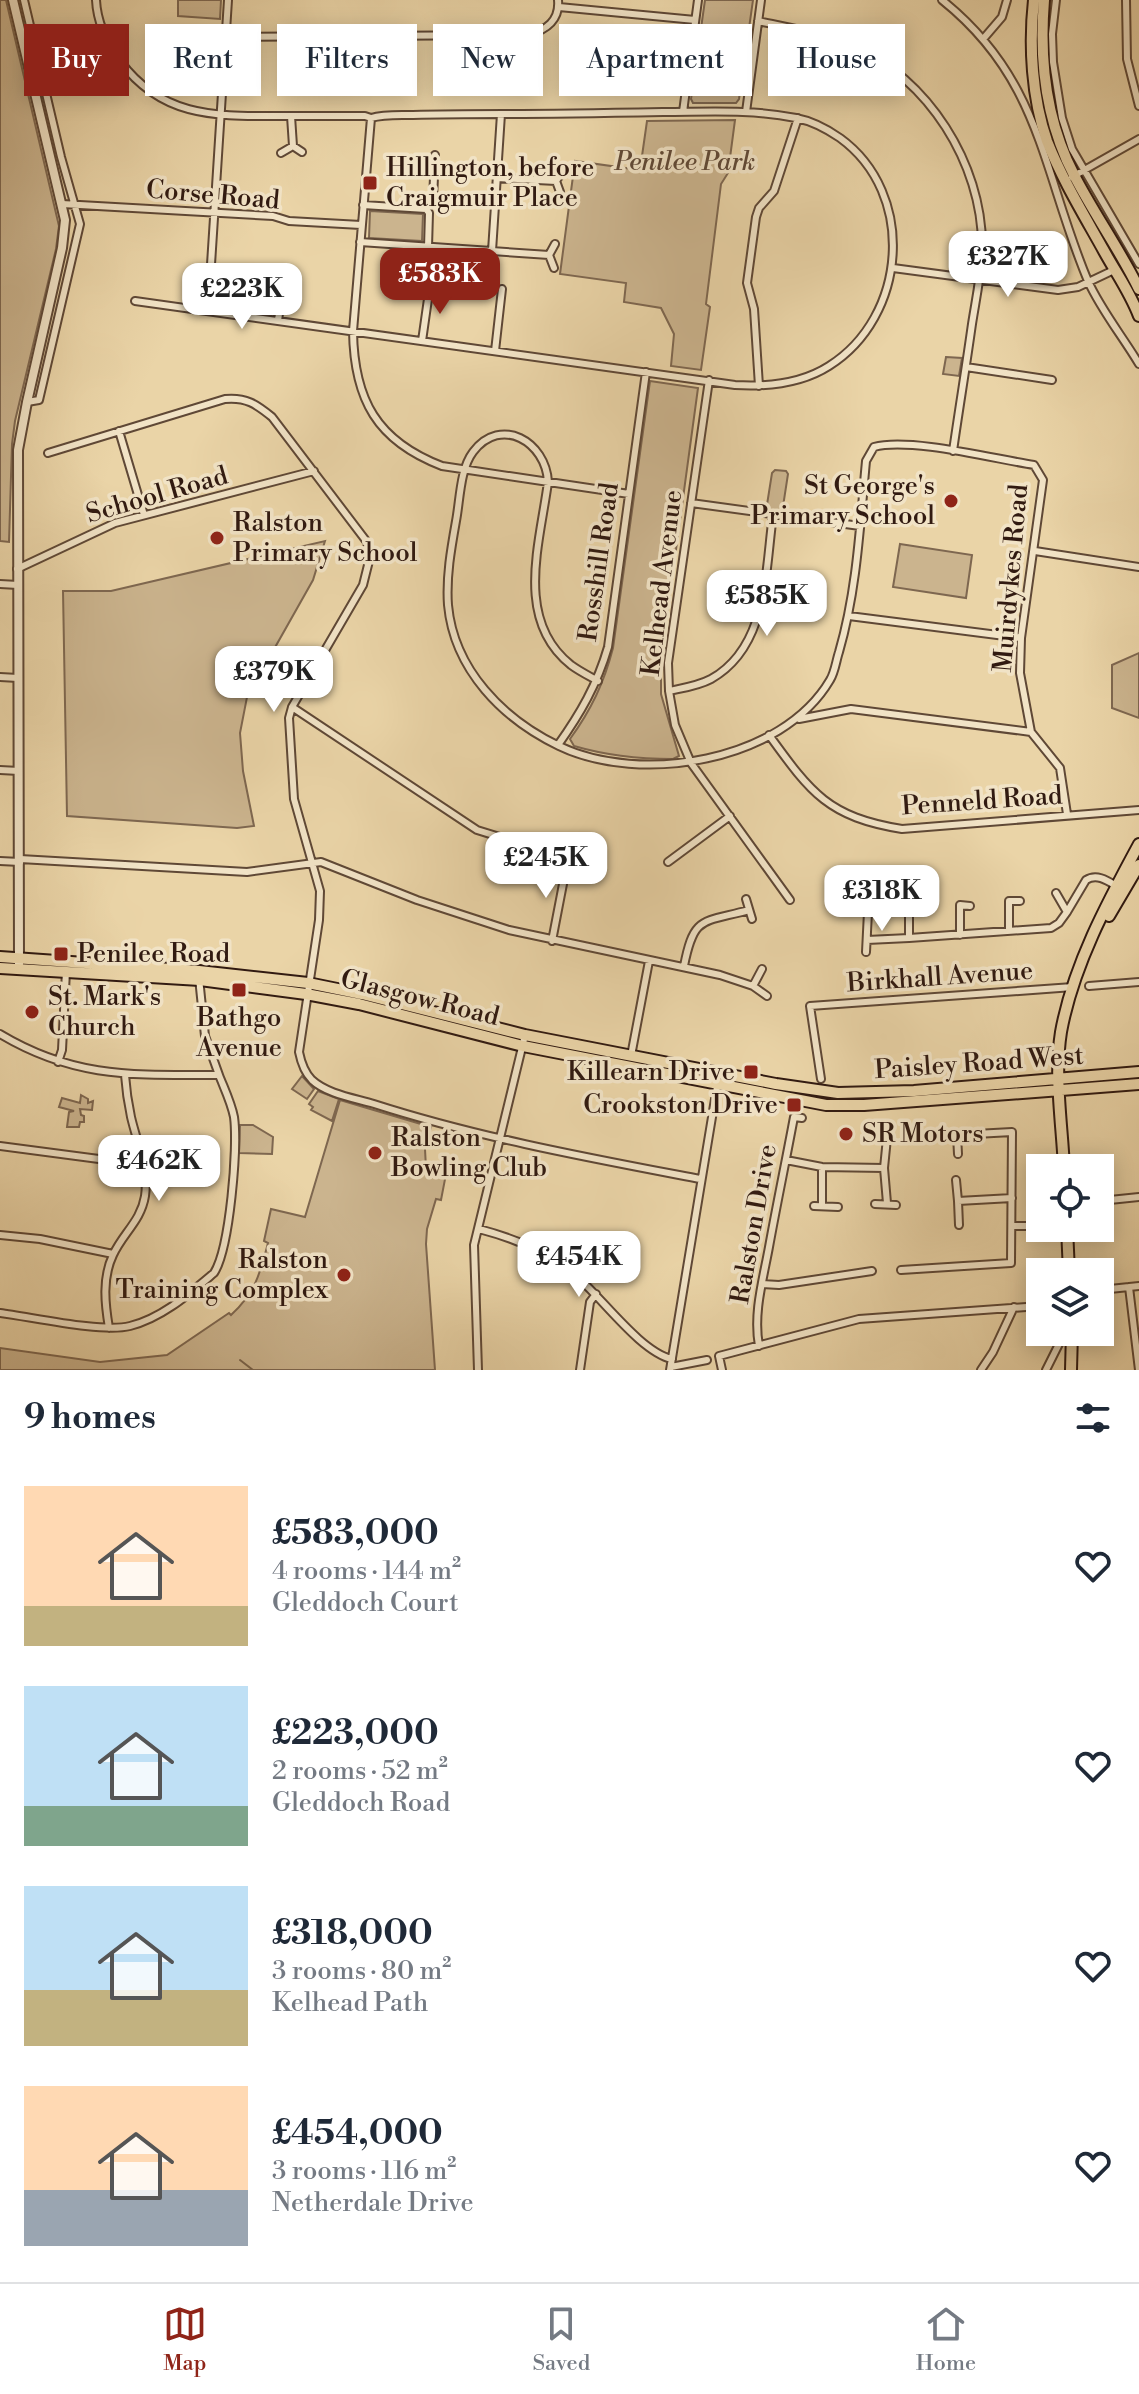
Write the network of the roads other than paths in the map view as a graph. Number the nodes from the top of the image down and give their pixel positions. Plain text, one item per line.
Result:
1 (13, 0) edge
2 (24, 0) edge
3 (96, 0) edge
4 (228, 0) edge
5 (698, 0) edge
6 (761, 0) edge
7 (942, 0) edge
8 (1007, 0) edge
9 (1034, 0) edge
10 (1044, 0) edge
11 (1056, 0) edge
12 (1126, 0) edge
13 (558, 4) edge
14 (695, 20) junction
15 (758, 21) junction
16 (226, 24) edge
17 (261, 37) edge
18 (984, 38) junction
19 (222, 96) edge
20 (1139, 106) edge
21 (683, 112) junction
22 (746, 112) junction
23 (501, 114) junction
24 (221, 116) junction
25 (291, 116) junction
26 (371, 118) junction
27 (798, 118) junction
28 (1139, 139) edge
29 (293, 146) junction
30 (302, 152) dead end
31 (281, 153) dead end
32 (435, 155) dead end
33 (1086, 170) junction
34 (563, 171) dead end
35 (497, 178) junction
36 (1069, 178) junction
37 (556, 181) junction
38 (560, 192) dead end
39 (62, 204) junction
40 (75, 205) junction
41 (363, 205) junction
42 (426, 209) junction
43 (214, 214) junction
44 (361, 225) junction
45 (360, 242) junction
46 (555, 244) dead end
47 (428, 247) junction
48 (492, 251) junction
49 (549, 255) junction
50 (1139, 264) edge
51 (1120, 267) junction
52 (554, 268) dead end
53 (893, 268) junction
54 (979, 279) junction
55 (1089, 283) junction
56 (272, 285) dead end
57 (430, 285) dead end
58 (295, 287) dead end
59 (502, 289) dead end
60 (1139, 289) edge
61 (282, 291) junction
62 (135, 301) dead end
63 (208, 311) junction
64 (1139, 316) edge
65 (278, 321) junction
66 (353, 331) junction
67 (422, 341) junction
68 (495, 351) junction
69 (1139, 364) edge
70 (966, 367) junction
71 (646, 372) junction
72 (709, 380) junction
73 (1052, 380) dead end
74 (759, 386) junction
75 (27, 402) junction
76 (119, 431) junction
77 (953, 451) junction
78 (48, 453) dead end
79 (314, 471) junction
80 (465, 471) junction
81 (548, 482) junction
82 (629, 494) junction
83 (691, 503) junction
84 (144, 515) junction
85 (773, 515) junction
86 (860, 526) junction
87 (1035, 551) junction
88 (1139, 567) edge
89 (17, 569) junction
90 (0, 584) edge
91 (18, 585) junction
92 (849, 616) junction
93 (1021, 638) junction
94 (0, 677) edge
95 (18, 678) junction
96 (598, 681) junction
97 (669, 691) junction
98 (292, 707) junction
99 (799, 719) junction
100 (1031, 732) junction
101 (769, 735) junction
102 (558, 745) junction
103 (691, 763) junction
104 (0, 770) edge
105 (19, 771) junction
106 (1139, 810) edge
107 (1067, 814) junction
108 (730, 816) junction
109 (1139, 844) edge
110 (0, 861) edge
111 (20, 861) junction
112 (313, 862) junction
113 (668, 862) dead end
114 (1139, 865) edge
115 (1120, 888) junction
116 (1056, 893) dead end
117 (746, 899) dead end
118 (790, 900) dead end
119 (1020, 901) dead end
120 (970, 906) dead end
121 (749, 910) junction
122 (921, 910) dead end
123 (868, 912) dead end
124 (1067, 912) junction
125 (752, 919) dead end
126 (1009, 930) junction
127 (960, 935) junction
128 (909, 938) junction
129 (867, 940) junction
130 (552, 941) junction
131 (866, 952) dead end
132 (0, 957) edge
133 (649, 961) junction
134 (19, 964) junction
135 (66, 966) junction
136 (684, 966) junction
137 (0, 968) edge
138 (762, 969) dead end
139 (199, 976) junction
140 (1139, 982) edge
141 (753, 986) junction
142 (1089, 986) dead end
143 (1073, 987) junction
144 (307, 988) junction
145 (767, 996) dead end
146 (0, 1034) edge
147 (524, 1040) junction
148 (630, 1061) junction
149 (58, 1062) junction
150 (1139, 1072) edge
151 (125, 1075) junction
152 (219, 1075) junction
153 (718, 1079) junction
154 (821, 1079) dead end
155 (1060, 1079) junction
156 (1139, 1084) edge
157 (822, 1091) joint
158 (1061, 1091) junction
159 (877, 1099) junction
160 (826, 1105) joint
161 (802, 1118) dead end
162 (887, 1138) dead end
163 (501, 1139) junction
164 (0, 1146) edge
165 (958, 1154) dead end
166 (1063, 1154) edge
167 (143, 1160) junction
168 (786, 1160) junction
169 (822, 1167) junction
170 (884, 1168) junction
171 (700, 1179) junction
172 (956, 1180) dead end
173 (1139, 1197) edge
174 (1012, 1198) junction
175 (1114, 1200) edge
176 (958, 1201) junction
177 (887, 1203) junction
178 (875, 1204) dead end
179 (896, 1205) dead end
180 (838, 1207) dead end
181 (959, 1225) dead end
182 (1012, 1226) junction
183 (1026, 1226) edge
184 (479, 1229) junction
185 (0, 1235) edge
186 (113, 1254) junction
187 (901, 1270) dead end
188 (872, 1271) dead end
189 (762, 1284) junction
190 (1139, 1286) edge
191 (1129, 1287) junction
192 (1114, 1289) edge
193 (596, 1294) junction
194 (1014, 1307) junction
195 (1026, 1307) edge
196 (0, 1313) edge
197 (109, 1328) junction
198 (759, 1346) junction
199 (1058, 1346) edge
200 (1071, 1346) edge
201 (707, 1360) dead end
202 (671, 1366) edge
203 (478, 1370) edge
204 (580, 1370) edge
205 (722, 1370) edge
206 (981, 1370) edge
207 (1046, 1370) edge
208 (1071, 1370) edge
209 (1139, 1370) edge

1 - 39 street
2 - 40 street
3 - 24 street
4 - 16 street
5 - 14 street
6 - 15 street
7 - 18 street
8 - 18 street
9 - 36 main road
10 - 36 main road
11 - 33 street
12 - 20 street
13 - 14 street
13 - 17 street
14 - 21 street
15 - 22 street
15 - 54 street
18 - 55 street
19 - 24 street
21 - 22 street
21 - 23 street
22 - 27 street
23 - 26 street
23 - 35 street
24 - 25 street
24 - 43 street
25 - 26 street
25 - 29 street
26 - 41 street
27 - 53 street
27 - 74 street
28 - 33 street
29 - 30 street
29 - 31 street
32 - 42 street
33 - 36 street
33 - 50 street
34 - 37 street
35 - 37 street
35 - 48 street
36 - 51 main road
37 - 38 street
39 - 40 street, Corse Road
39 - 75 street
40 - 43 street, Corse Road
40 - 75 street
41 - 42 street
41 - 44 street
42 - 47 street
43 - 44 street, Corse Road
43 - 63 street
44 - 45 street
45 - 47 street
45 - 66 street
46 - 49 street
47 - 48 street
48 - 49 street
49 - 52 street
51 - 55 street
51 - 60 main road
51 - 64 main road
53 - 54 street
53 - 74 street
54 - 55 street
54 - 70 street
55 - 69 street
56 - 61 street
57 - 67 street
58 - 61 street
59 - 68 street
61 - 65 street
62 - 63 street
63 - 65 street
65 - 66 street
66 - 67 street
66 - 80 street
67 - 68 street
68 - 71 street
70 - 73 street
70 - 77 street
71 - 72 street
71 - 82 street, Rosshill Road
72 - 74 street
72 - 83 street, Kelhead Avenue
75 - 89 street
76 - 78 street
76 - 79 street
76 - 84 street
77 - 86 street, Muirdykes Road
77 - 87 street, Muirdykes Road
79 - 84 street, School Road
79 - 98 street
80 - 81 street
80 - 81 street
80 - 102 street
81 - 82 street
81 - 96 street
82 - 96 street, Rosshill Road
83 - 85 street
83 - 97 street, Kelhead Avenue
84 - 89 street, School Road
85 - 86 street
85 - 97 street
86 - 92 street
87 - 88 street
87 - 93 street, Muirdykes Road
89 - 91 street
90 - 91 street
91 - 95 street
92 - 93 street
92 - 99 street
93 - 100 street, Muirdykes Road
94 - 95 street
95 - 105 street
96 - 102 street, Rosshill Road
97 - 103 street, Kelhead Avenue
98 - 112 street
98 - 130 street
99 - 100 street
99 - 101 street
100 - 107 street, Muirdykes Road
101 - 103 street
101 - 107 street, Penneld Road
102 - 103 street
103 - 108 street, Kelhead Avenue
104 - 105 street
105 - 111 street
106 - 107 street, Penneld Road
108 - 113 street
108 - 118 street, Kelhead Avenue
109 - 115 main road
110 - 111 street
111 - 112 street
111 - 134 street
112 - 130 street
112 - 144 street
114 - 115 main road
115 - 124 street
115 - 143 main road
116 - 124 street
117 - 121 street
119 - 126 street
120 - 127 street
121 - 125 street
121 - 136 street
122 - 128 street
123 - 129 street
124 - 126 street
126 - 127 street
127 - 128 street
128 - 129 street
129 - 131 street
130 - 133 street
132 - 134 main road, Glasgow Road
133 - 136 street
133 - 148 street
134 - 135 main road, Glasgow Road
134 - 137 main road, Glasgow Road
135 - 139 main road, Glasgow Road
135 - 149 street
136 - 141 street
138 - 141 street
139 - 144 main road, Glasgow Road
139 - 152 street
140 - 142 street
141 - 145 street
143 - 154 street, Birkhall Avenue
143 - 155 main road
144 - 147 main road, Glasgow Road
144 - 163 street
146 - 149 street
147 - 148 main road, Glasgow Road
147 - 163 street
148 - 153 main road, Glasgow Road
149 - 151 street
150 - 155 main road, Paisley Road West
151 - 152 street
151 - 167 street
152 - 197 street
153 - 157 main road, Glasgow Road
153 - 160 main road, Glasgow Road
153 - 171 street
155 - 158 main road
155 - 159 main road, Paisley Road West
156 - 158 main road, Paisley Road West
157 - 159 main road, Paisley Road West
158 - 159 main road, Paisley Road West
158 - 166 main road
159 - 160 main road, Paisley Road West
161 - 168 street, Ralston Drive
162 - 170 street
163 - 171 street
163 - 184 street
164 - 167 street
165 - 174 street
167 - 186 street
168 - 169 street
168 - 189 street, Ralston Drive
169 - 170 street
169 - 180 street
170 - 177 street
171 - 202 street
172 - 176 street
173 - 175 street
174 - 176 street
174 - 182 street
176 - 181 street
177 - 178 street
177 - 179 street
182 - 183 street
182 - 187 street
184 - 193 street
184 - 203 street
185 - 186 street
186 - 197 street
188 - 189 street
189 - 198 street, Ralston Drive
190 - 191 street
191 - 192 street
191 - 209 street
193 - 202 street
193 - 204 street
194 - 195 street
194 - 198 street
194 - 206 street
196 - 197 street
198 - 205 street
199 - 207 street
200 - 208 main road
201 - 202 street

